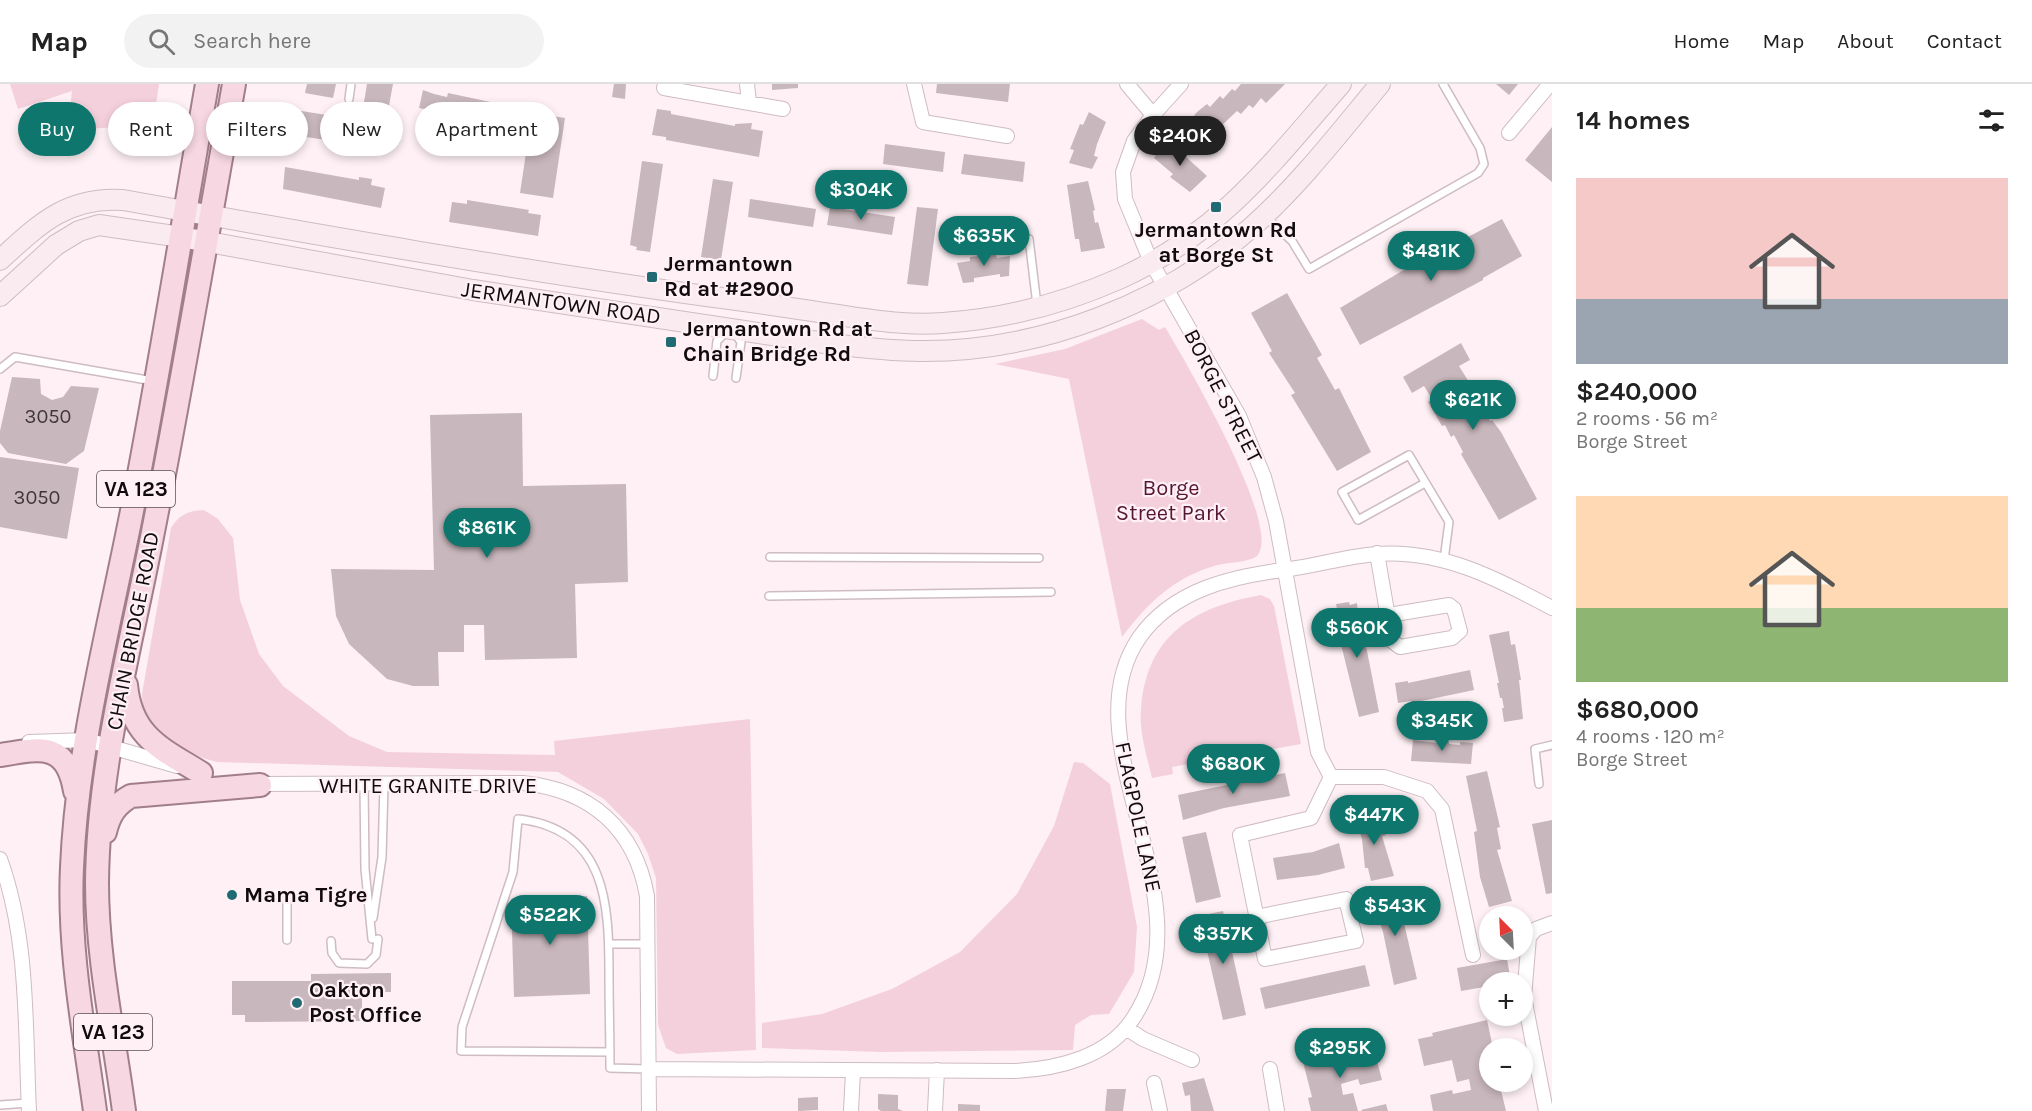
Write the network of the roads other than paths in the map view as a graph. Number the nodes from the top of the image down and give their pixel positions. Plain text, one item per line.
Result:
1 (207, 84) edge
2 (234, 84) edge
3 (351, 84) edge
4 (747, 84) edge
5 (914, 84) edge
6 (1126, 84) edge
7 (1182, 84) edge
8 (1341, 84) edge
9 (1380, 84) edge
10 (1443, 84) edge
11 (1550, 84) edge
12 (664, 88) dead end
13 (349, 99) dead end
14 (749, 102) junction
15 (783, 109) dead end
16 (1153, 115) junction
17 (1509, 133) dead end
18 (1007, 136) dead end
19 (185, 211) junction
20 (211, 216) junction
21 (1264, 216) junction
22 (181, 237) junction
23 (1029, 239) dead end
24 (207, 243) junction
25 (0, 260) edge
26 (1151, 262) junction
27 (1165, 288) junction
28 (0, 296) edge
29 (1037, 308) junction
30 (730, 328) junction
31 (0, 369) edge
32 (713, 376) dead end
33 (735, 378) dead end
34 (156, 381) junction
35 (1425, 483) junction
36 (1377, 554) junction
37 (770, 557) dead end
38 (1039, 558) dead end
39 (1444, 560) junction
40 (1284, 569) junction
41 (1051, 592) dead end
42 (769, 596) dead end
43 (1552, 608) edge
44 (1389, 615) junction
45 (124, 675) junction
46 (87, 740) junction
47 (110, 745) junction
48 (1552, 745) edge
49 (0, 755) edge
50 (201, 773) junction
51 (1331, 777) junction
52 (1539, 784) dead end
53 (260, 785) junction
54 (364, 785) junction
55 (384, 785) junction
56 (77, 802) junction
57 (0, 859) edge
58 (98, 863) junction
59 (287, 896) dead end
60 (1256, 917) junction
61 (1552, 923) edge
62 (372, 929) junction
63 (286, 940) dead end
64 (331, 941) dead end
65 (609, 944) junction
66 (648, 944) junction
67 (1473, 955) dead end
68 (1126, 1028) junction
69 (610, 1052) junction
70 (1192, 1060) dead end
71 (648, 1069) junction
72 (937, 1070) junction
73 (1270, 1070) dead end
74 (853, 1072) junction
75 (1546, 1077) edge
76 (1154, 1083) dead end
77 (0, 1105) edge
78 (29, 1107) edge
79 (94, 1111) edge
80 (124, 1111) edge
81 (649, 1111) edge
82 (851, 1111) edge
83 (935, 1111) edge
84 (1160, 1111) edge
85 (1277, 1111) edge
86 (1546, 1111) edge

1 - 19 main road, CHAIN BRIDGE ROAD / VA 123
2 - 20 main road, CHAIN BRIDGE ROAD / VA 123
3 - 13 lane
4 - 14 street
5 - 18 street
6 - 16 street
7 - 16 street, BORGE STREET
8 - 26 main road, JERMANTOWN ROAD
9 - 21 main road, JERMANTOWN ROAD
10 - 21 lane
11 - 17 street
12 - 14 street
14 - 15 street
16 - 26 street, BORGE STREET
19 - 20 main road, JERMANTOWN ROAD
19 - 22 main road, CHAIN BRIDGE ROAD / VA 123
19 - 25 main road, JERMANTOWN ROAD
20 - 24 main road, CHAIN BRIDGE ROAD / VA 123
20 - 29 main road, JERMANTOWN ROAD
21 - 27 main road, JERMANTOWN ROAD
22 - 24 main road, JERMANTOWN ROAD
22 - 28 main road, JERMANTOWN ROAD
22 - 34 main road, CHAIN BRIDGE ROAD / VA 123
23 - 29 lane
24 - 30 main road, JERMANTOWN ROAD
24 - 45 main road, CHAIN BRIDGE ROAD / VA 123
26 - 27 street, BORGE STREET
26 - 29 main road, JERMANTOWN ROAD
27 - 30 main road, JERMANTOWN ROAD
27 - 40 street, BORGE STREET
30 - 32 lane
30 - 33 lane
31 - 34 lane
34 - 46 main road, CHAIN BRIDGE ROAD / VA 123
35 - 35 lane
35 - 39 lane
36 - 39 street, FLAGPOLE LANE
36 - 40 street, FLAGPOLE LANE
36 - 44 street
37 - 38 lane
39 - 43 street, FLAGPOLE LANE
40 - 51 street, BORGE STREET
40 - 68 street, FLAGPOLE LANE
41 - 42 lane
44 - 44 street
45 - 47 main road, CHAIN BRIDGE ROAD / VA 123
45 - 50 main road
46 - 47 street, WHITE GRANITE DRIVE
46 - 49 street, WHITE GRANITE DRIVE
46 - 56 main road, CHAIN BRIDGE ROAD / VA 123
47 - 50 street, WHITE GRANITE DRIVE
47 - 58 main road, CHAIN BRIDGE ROAD / VA 123
48 - 52 lane
49 - 56 main road
50 - 53 street, WHITE GRANITE DRIVE
51 - 60 street
51 - 67 street
53 - 54 street, WHITE GRANITE DRIVE
53 - 58 main road
54 - 55 street, WHITE GRANITE DRIVE
54 - 62 lane
55 - 62 lane
55 - 66 street, WHITE GRANITE DRIVE
56 - 79 main road, CHAIN BRIDGE ROAD / VA 123
57 - 78 street
58 - 80 main road, CHAIN BRIDGE ROAD / VA 123
59 - 63 lane
60 - 60 street
61 - 75 street
62 - 64 lane
65 - 66 lane
65 - 69 lane
65 - 69 lane
66 - 71 street, WHITE GRANITE DRIVE
68 - 70 street
68 - 72 street, FLAGPOLE LANE
69 - 71 lane
71 - 74 street, FLAGPOLE LANE
71 - 81 street, WHITE GRANITE DRIVE
72 - 74 street, FLAGPOLE LANE
72 - 83 street
73 - 85 street
74 - 82 street
75 - 86 street
76 - 84 street
77 - 78 lane

